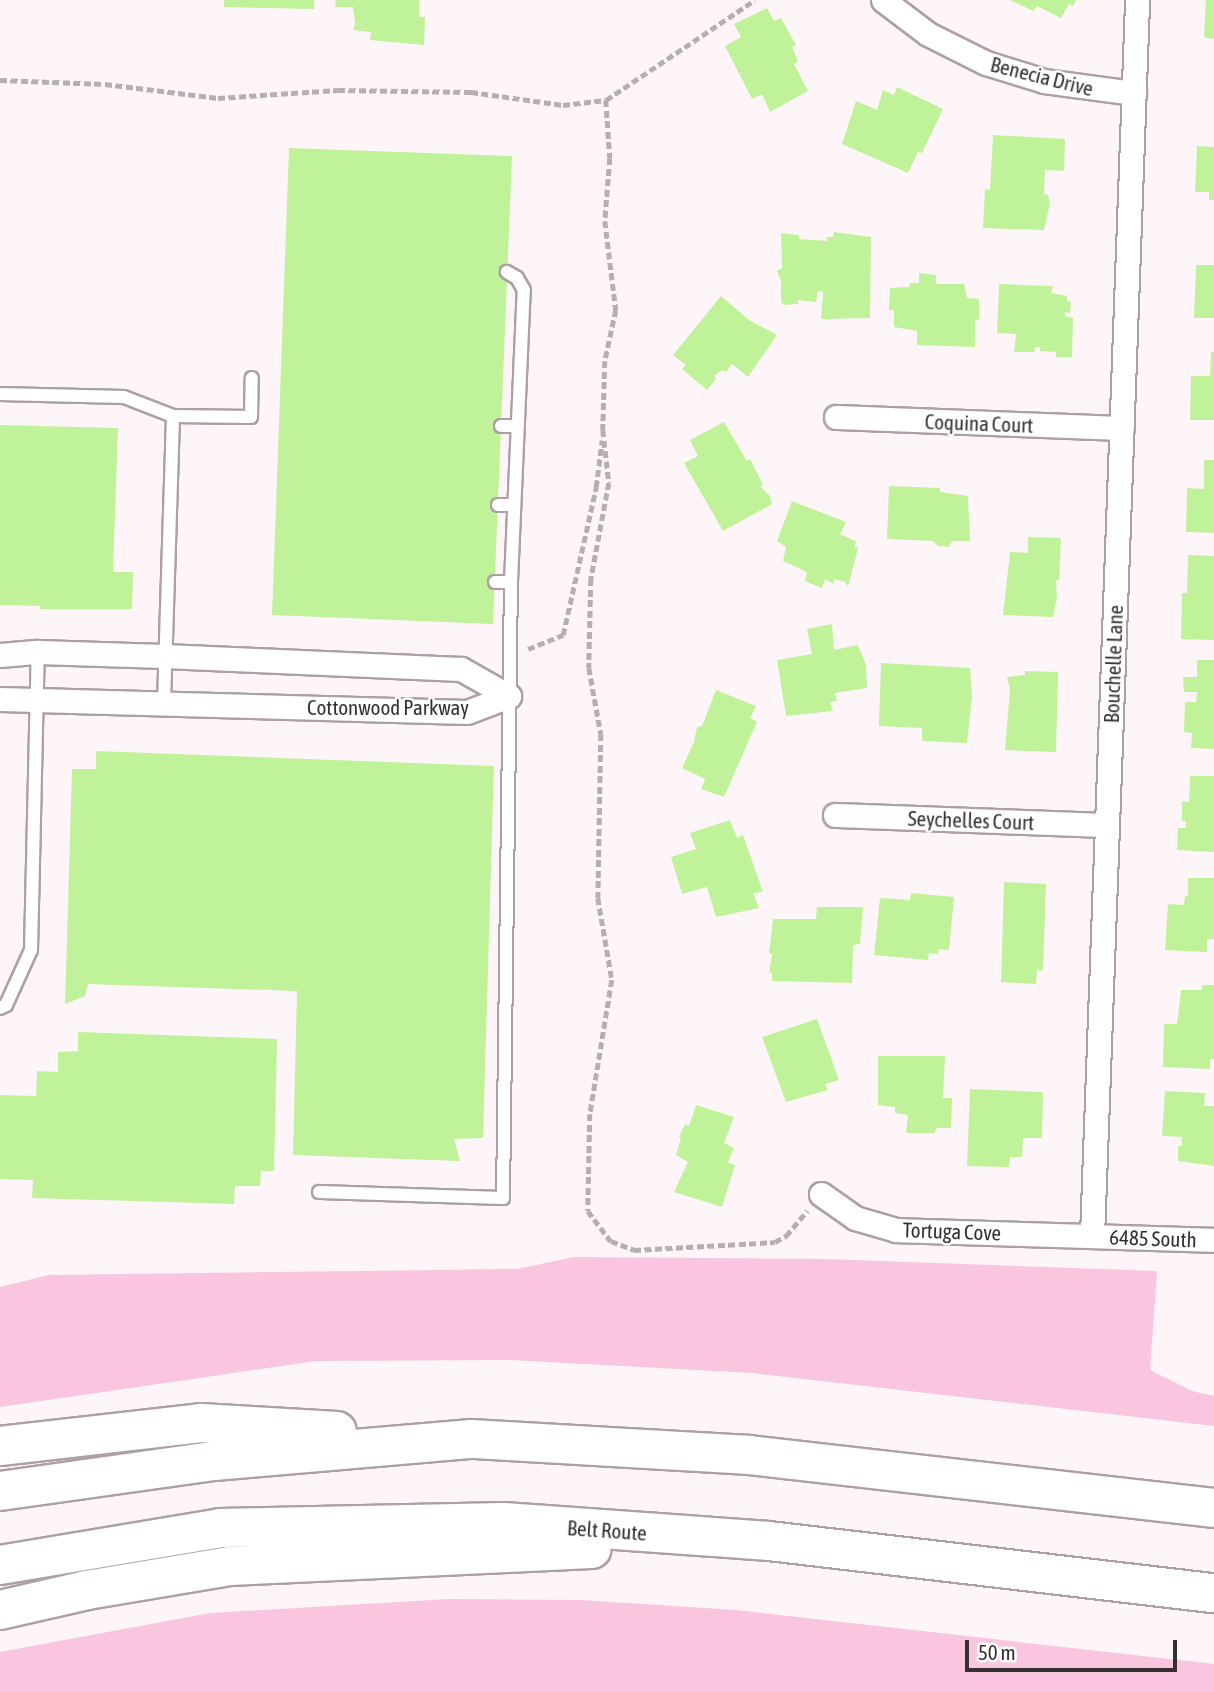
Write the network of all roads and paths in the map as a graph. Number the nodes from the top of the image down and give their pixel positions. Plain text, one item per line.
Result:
1 (755, 0) edge
2 (883, 0) edge
3 (1137, 0) edge
4 (0, 80) edge
5 (1134, 93) junction
6 (606, 100) junction
7 (507, 272) dead end
8 (252, 378) dead end
9 (0, 394) edge
10 (173, 416) junction
11 (836, 417) dead end
12 (501, 426) dead end
13 (518, 426) junction
14 (1122, 428) junction
15 (603, 430) junction
16 (498, 505) dead end
17 (514, 506) junction
18 (495, 582) dead end
19 (511, 582) junction
20 (524, 650) dead end
21 (38, 652) junction
22 (0, 655) edge
23 (164, 656) junction
24 (509, 696) junction
25 (0, 699) edge
26 (38, 699) junction
27 (164, 703) junction
28 (835, 815) dead end
29 (1107, 825) junction
30 (0, 1008) edge
31 (319, 1192) dead end
32 (821, 1194) dead end
33 (786, 1236) dead end
34 (1092, 1236) junction
35 (1214, 1240) edge
36 (472, 1440) junction
37 (0, 1446) edge
38 (0, 1492) edge
39 (1214, 1508) edge
40 (769, 1541) junction
41 (0, 1565) edge
42 (1214, 1593) edge
43 (0, 1610) edge

1 - 6 path
2 - 5 street, Benecia Drive
3 - 5 street, Bouchelle Lane
4 - 6 path
5 - 14 street, Bouchelle Lane
6 - 15 path
7 - 13 lane
8 - 10 lane
9 - 10 lane
10 - 23 lane
11 - 14 street, Coquina Court
12 - 13 lane
13 - 17 lane
14 - 29 street, Bouchelle Lane
15 - 20 path
15 - 33 path
16 - 17 lane
17 - 19 lane
18 - 19 lane
19 - 24 lane
21 - 22 street, Cottonwood Parkway
21 - 23 street, Cottonwood Parkway
21 - 26 lane
23 - 24 street, Cottonwood Parkway
23 - 27 lane
24 - 27 street, Cottonwood Parkway
24 - 31 lane
25 - 26 street, Cottonwood Parkway
26 - 27 street, Cottonwood Parkway
26 - 30 lane
28 - 29 street, Seychelles Court
29 - 34 street, Bouchelle Lane
32 - 34 street, Tortuga Cove
34 - 35 street, 6485 South
36 - 37 highway
36 - 38 highway
36 - 39 highway
40 - 41 highway, Belt Route
40 - 42 highway, Belt Route
40 - 43 highway

